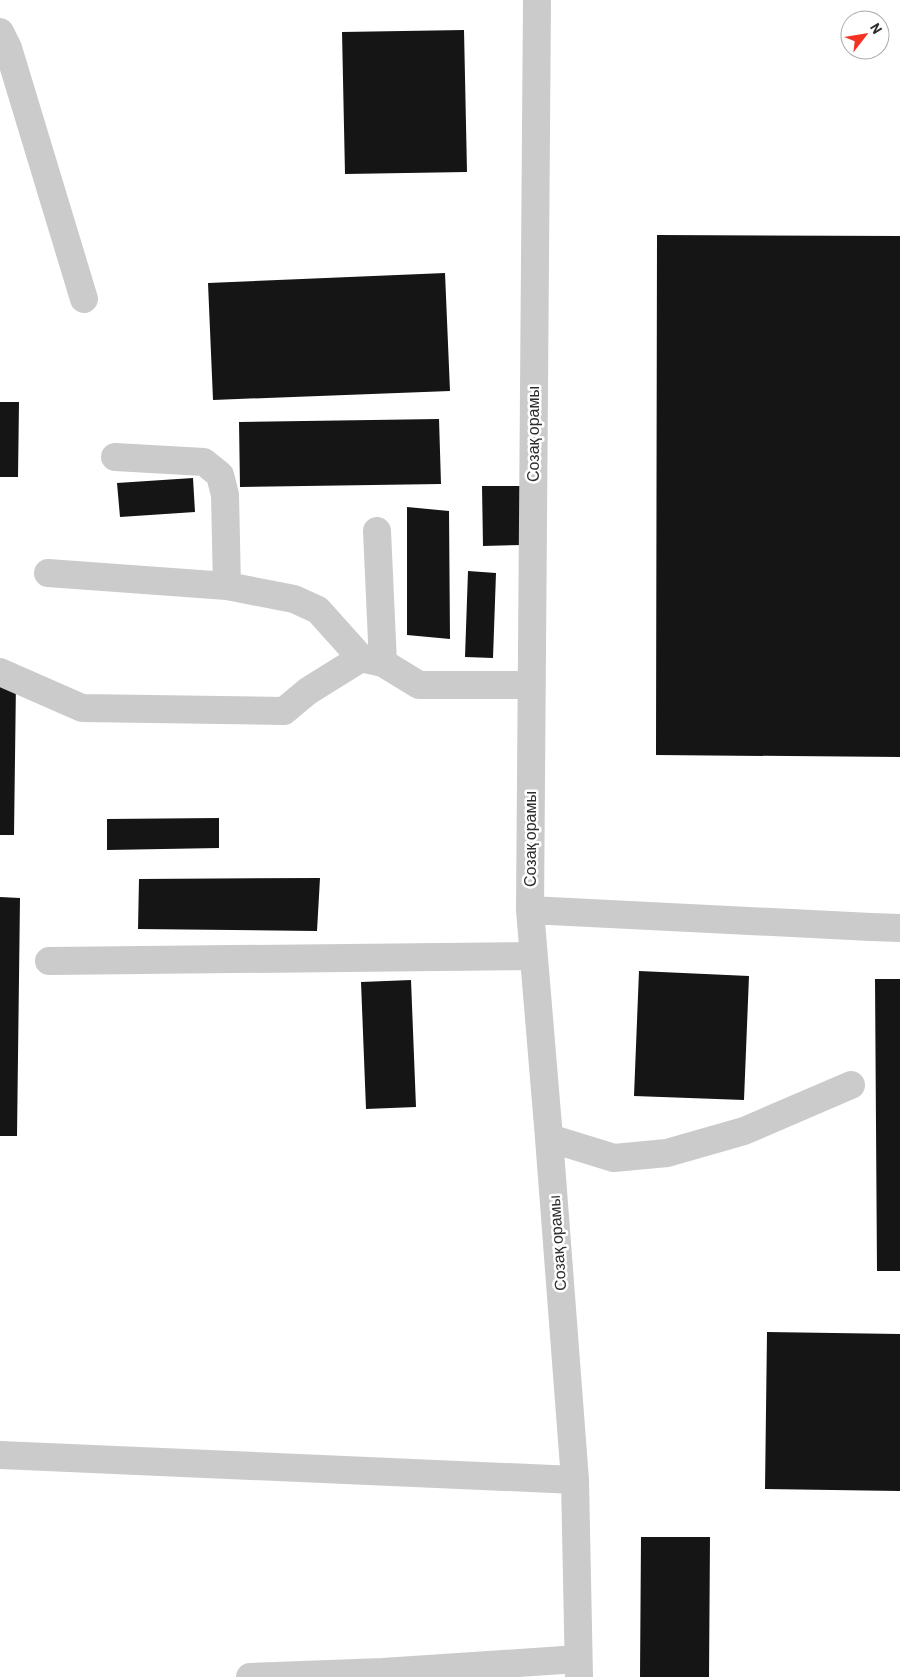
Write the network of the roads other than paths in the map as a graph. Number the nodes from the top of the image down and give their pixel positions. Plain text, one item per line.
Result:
1 (537, 0) edge
2 (0, 32) edge
3 (84, 299) dead end
4 (115, 457) dead end
5 (377, 531) dead end
6 (48, 573) dead end
7 (227, 586) junction
8 (372, 660) junction
9 (0, 672) edge
10 (531, 685) junction
11 (530, 910) junction
12 (900, 928) edge
13 (533, 956) junction
14 (49, 961) dead end
15 (851, 1085) dead end
16 (549, 1138) junction
17 (0, 1455) edge
18 (575, 1480) junction
19 (578, 1668) edge
20 (472, 1672) edge
21 (384, 1674) edge
22 (250, 1677) edge

1 - 10 lane, Созақ орамы
2 - 3 lane
4 - 7 lane
5 - 8 lane
6 - 7 lane
7 - 8 lane
8 - 9 lane
8 - 10 lane
10 - 11 lane, Созақ орамы
11 - 12 lane
11 - 13 lane, Созақ орамы
13 - 14 lane
13 - 16 lane, Созақ орамы
15 - 16 lane
16 - 18 lane, Созақ орамы
17 - 18 lane
18 - 19 lane, Созақ орамы
19 - 20 lane
20 - 21 lane
21 - 22 lane

